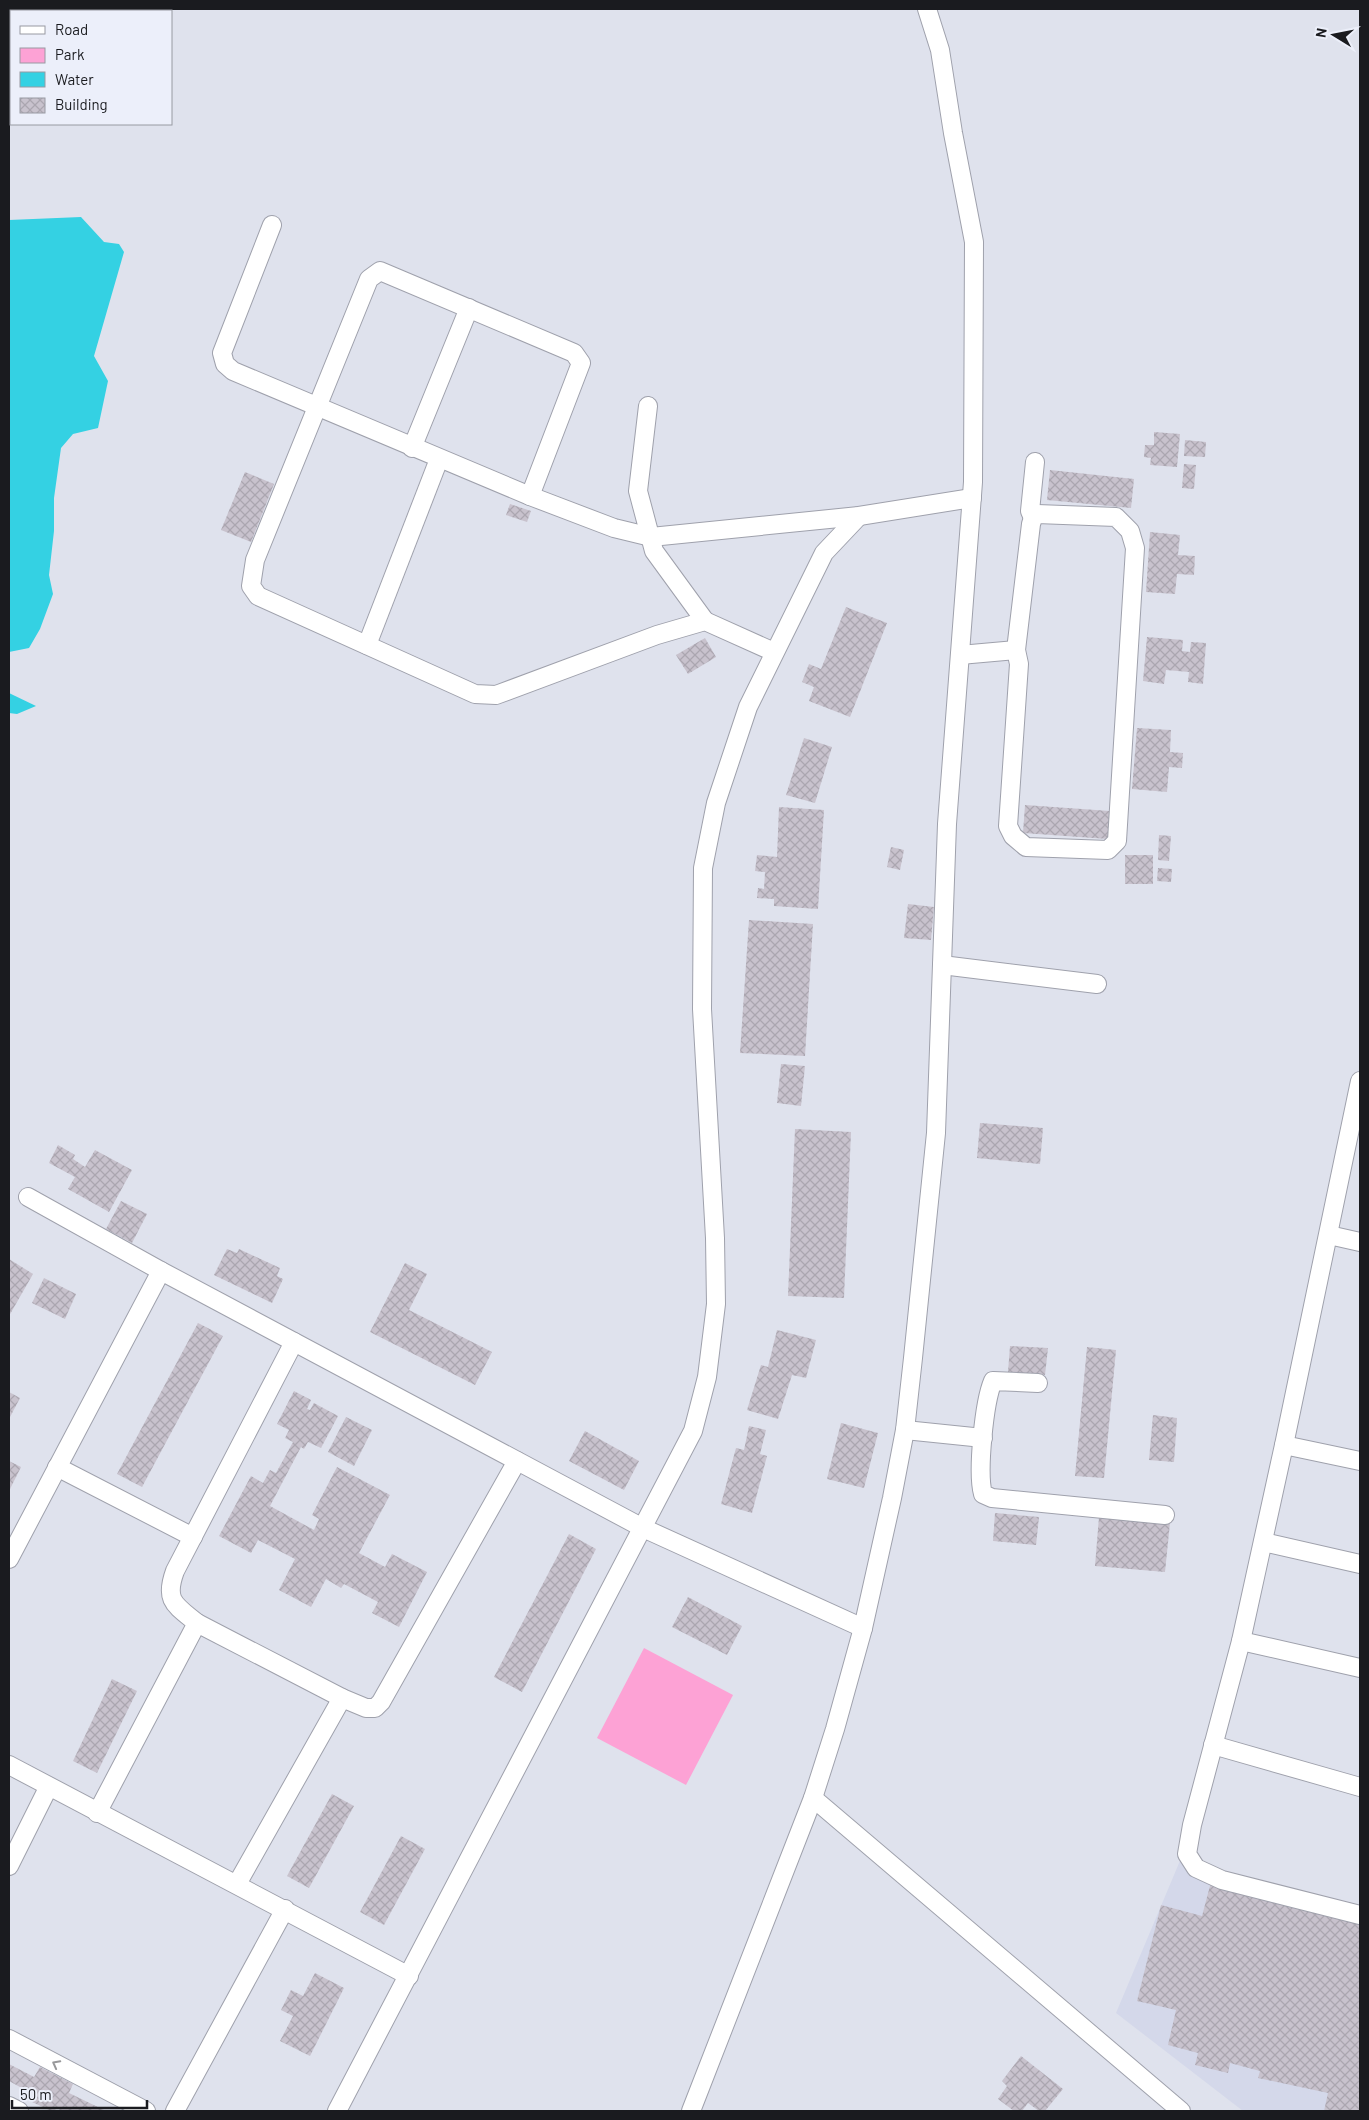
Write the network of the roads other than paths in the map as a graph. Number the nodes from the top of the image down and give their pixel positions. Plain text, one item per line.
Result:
1 (927, 9) edge
2 (272, 225) dead end
3 (469, 308) junction
4 (648, 406) dead end
5 (317, 407) junction
6 (412, 448) junction
7 (439, 460) junction
8 (1035, 462) dead end
9 (530, 496) junction
10 (972, 498) junction
11 (859, 516) junction
12 (1033, 518) junction
13 (651, 537) junction
14 (705, 620) junction
15 (367, 645) junction
16 (1016, 650) junction
17 (774, 652) junction
18 (960, 655) junction
19 (942, 965) junction
20 (1097, 984) dead end
21 (1360, 1081) edge
22 (1355, 1139) edge
23 (28, 1197) dead end
24 (1329, 1235) junction
25 (1360, 1242) edge
26 (161, 1271) junction
27 (294, 1342) junction
28 (1038, 1383) dead end
29 (905, 1430) junction
30 (983, 1438) junction
31 (1284, 1445) junction
32 (517, 1461) junction
33 (1360, 1461) edge
34 (57, 1467) junction
35 (1165, 1514) dead end
36 (643, 1528) junction
37 (193, 1537) junction
38 (1263, 1542) junction
39 (9, 1559) edge
40 (1360, 1564) edge
41 (197, 1623) junction
42 (863, 1628) junction
43 (1241, 1641) junction
44 (1360, 1668) edge
45 (342, 1698) junction
46 (1213, 1745) junction
47 (9, 1766) edge
48 (1360, 1787) edge
49 (48, 1788) junction
50 (813, 1798) junction
51 (97, 1813) junction
52 (9, 1866) edge
53 (237, 1884) junction
54 (285, 1909) junction
55 (1360, 1915) edge
56 (409, 1976) junction
57 (9, 2039) edge
58 (9, 2106) edge
59 (19, 2111) edge
60 (146, 2111) edge
61 (175, 2111) edge
62 (337, 2111) edge
63 (691, 2111) edge
64 (1181, 2111) edge

1 - 10 street
2 - 5 street
3 - 5 street
3 - 6 street
3 - 9 street
4 - 13 street
5 - 6 street
5 - 15 street
6 - 7 street
7 - 9 street
7 - 15 street
8 - 12 street
9 - 13 street
10 - 11 street
10 - 18 street
11 - 13 street
11 - 17 street
12 - 16 street
12 - 16 street
13 - 14 street
14 - 15 street
14 - 17 street
16 - 18 street
17 - 36 street
18 - 19 street
19 - 20 street
19 - 29 street
21 - 22 street
22 - 24 street
23 - 26 street
24 - 25 street
24 - 31 street
26 - 27 street
26 - 34 street
27 - 32 street
27 - 37 street
28 - 30 street
29 - 30 street
29 - 42 street
30 - 35 street
31 - 33 street
31 - 38 street
32 - 36 street
32 - 45 street
34 - 37 street
34 - 39 street
36 - 42 street
36 - 56 street
37 - 41 street
38 - 40 street
38 - 43 street
41 - 45 street
41 - 51 street
42 - 50 street
43 - 44 street
43 - 46 street
45 - 53 street
46 - 48 street
46 - 55 street
47 - 49 street
49 - 51 street
49 - 52 street
50 - 63 street
50 - 64 street
51 - 53 street
53 - 54 street
54 - 56 street
54 - 61 street
56 - 62 street
60 -> 57 street
58 - 59 street

